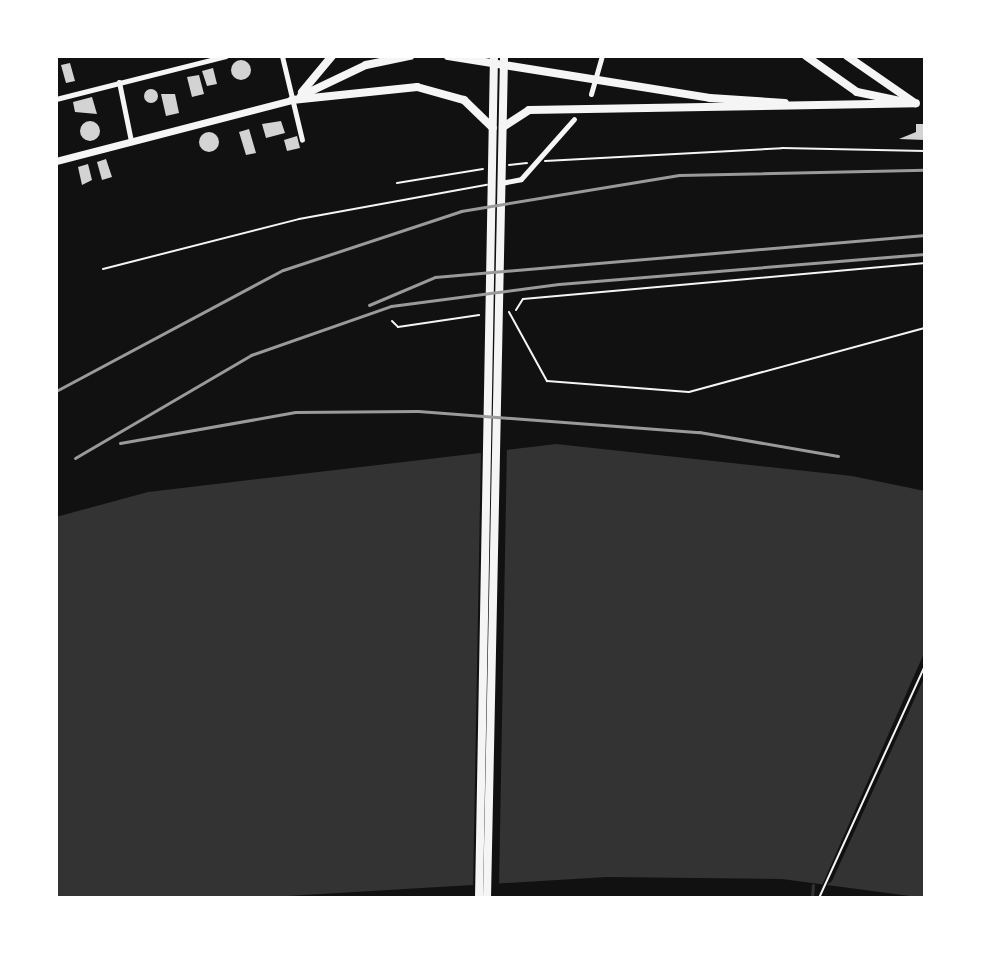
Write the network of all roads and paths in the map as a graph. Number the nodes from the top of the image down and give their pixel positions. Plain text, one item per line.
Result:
1 (226, 56) edge
2 (282, 56) edge
3 (410, 56) edge
4 (448, 56) edge
5 (483, 56) edge
6 (494, 56) edge
7 (504, 56) edge
8 (514, 56) edge
9 (602, 56) edge
10 (742, 56) edge
11 (764, 56) edge
12 (806, 56) edge
13 (847, 56) edge
14 (456, 57) edge
15 (332, 58) edge
16 (119, 82) junction
17 (504, 85) junction
18 (493, 89) junction
19 (591, 94) dead end
20 (56, 99) edge
21 (292, 100) junction
22 (921, 103) edge
23 (853, 107) junction
24 (574, 119) dead end
25 (498, 129) junction
26 (302, 140) dead end
27 (131, 141) junction
28 (498, 142) junction
29 (925, 151) edge
30 (56, 161) edge
31 (536, 162) junction
32 (397, 183) dead end
33 (496, 184) joint
34 (925, 263) edge
35 (103, 269) dead end
36 (515, 311) junction
37 (502, 313) dead end
38 (490, 314) dead end
39 (392, 321) dead end
40 (925, 328) edge
41 (925, 665) edge
42 (479, 898) edge
43 (487, 898) edge
44 (819, 898) edge

1 - 16 street
2 - 21 street
3 - 21 main road
4 - 14 main road
5 - 18 main road
6 - 18 main road
7 - 17 main road
8 - 17 main road
9 - 19 street
10 - 11 lane
12 - 22 main road
13 - 22 main road
14 - 23 main road
15 - 21 main road
16 - 20 street
16 - 27 street
17 - 25 main road
18 - 25 main road
21 - 25 main road
21 - 26 street
21 - 27 main road
22 - 23 main road
23 - 25 main road
24 - 31 street
25 - 28 main road
27 - 30 main road
28 - 42 main road
28 - 43 main road
29 - 31 path
31 - 32 path
31 - 33 street
33 - 35 lane
34 - 36 path
36 - 37 path
36 - 40 path
38 - 39 path
41 - 44 path

